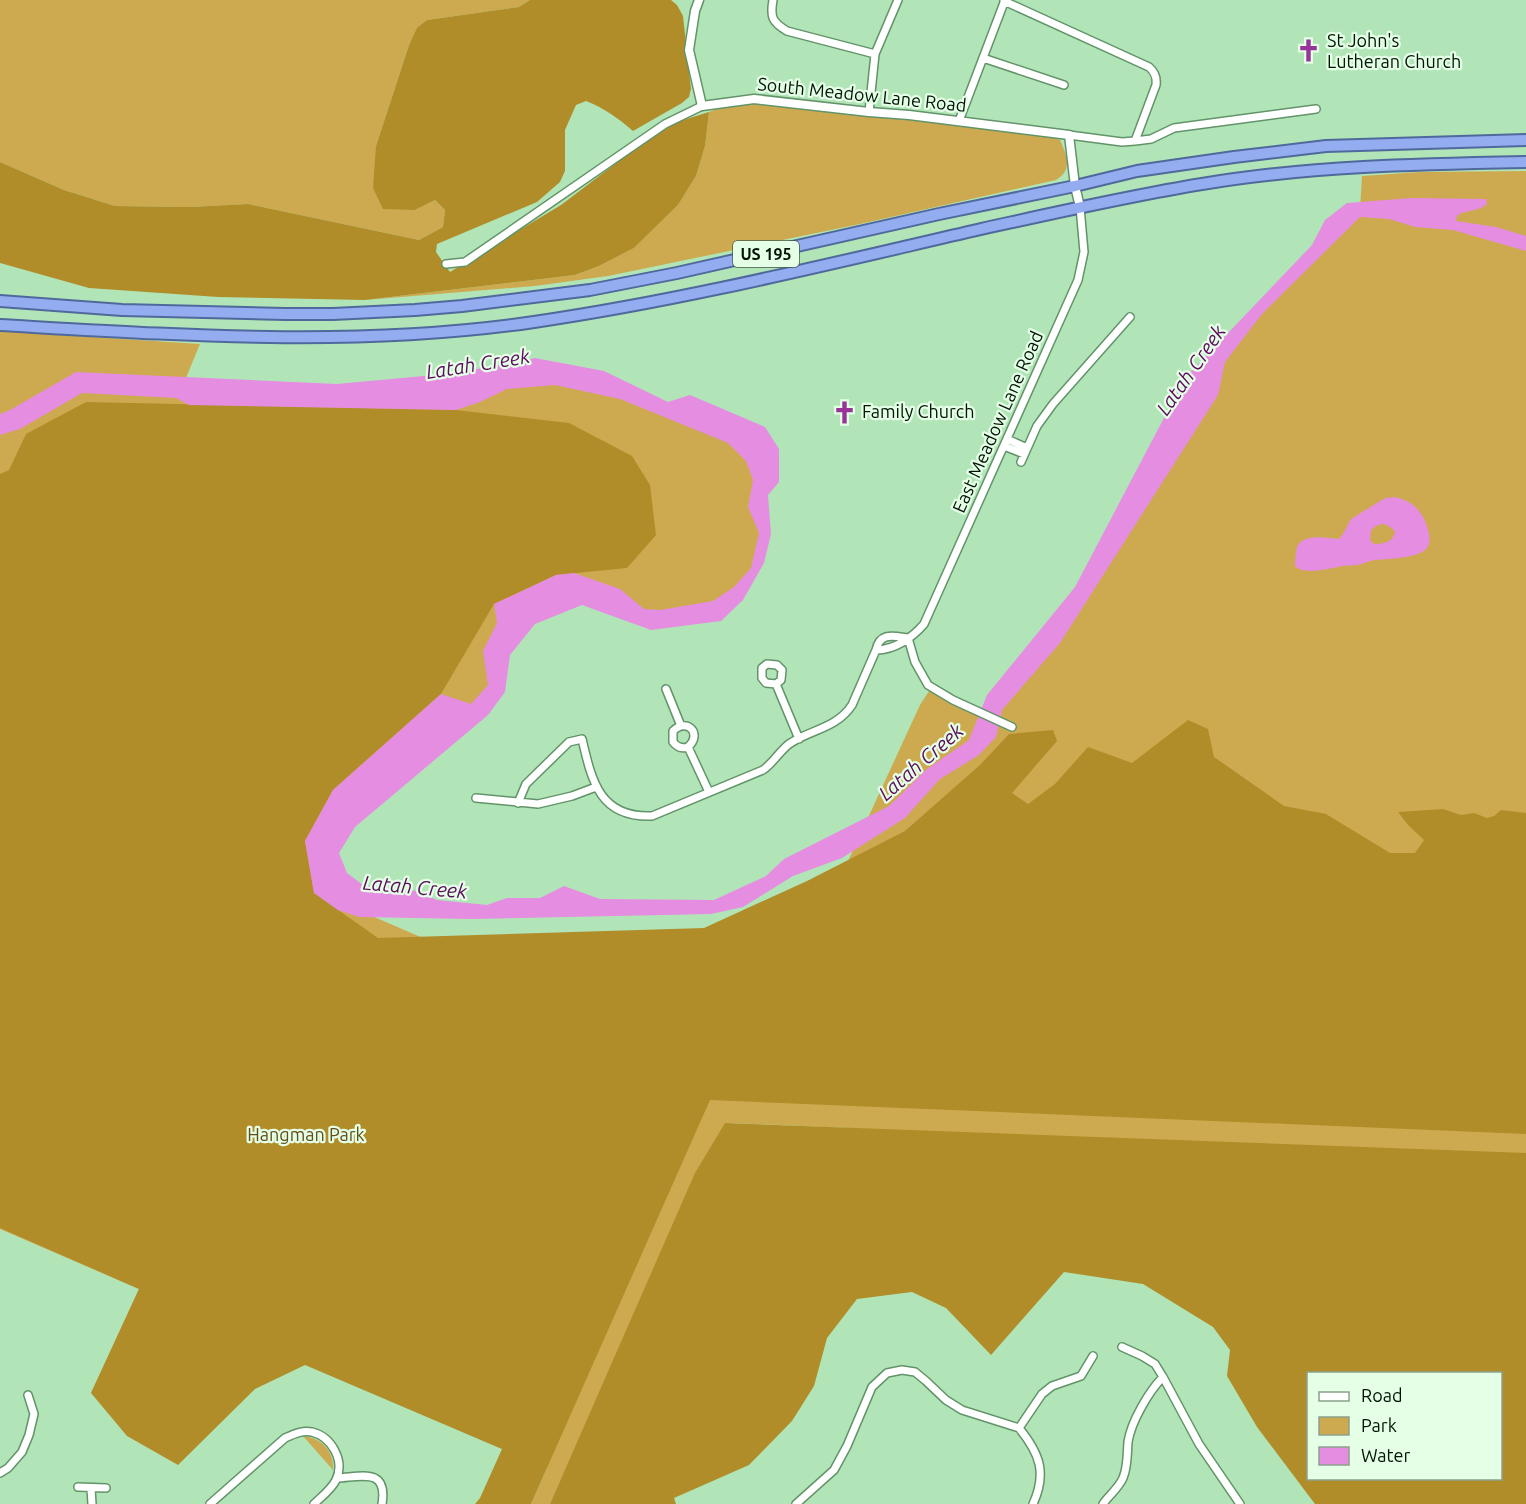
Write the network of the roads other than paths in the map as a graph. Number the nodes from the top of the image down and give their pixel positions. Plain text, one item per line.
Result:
1 (699, 0) edge
2 (773, 0) edge
3 (898, 0) edge
4 (1004, 0) edge
5 (875, 54) junction
6 (982, 58) junction
7 (1064, 85) dead end
8 (702, 106) junction
9 (1316, 109) dead end
10 (869, 112) junction
11 (959, 121) junction
12 (1069, 135) junction
13 (1526, 140) edge
14 (1135, 141) junction
15 (1526, 162) edge
16 (1075, 186) junction
17 (1080, 207) junction
18 (446, 264) dead end
19 (0, 301) edge
20 (1130, 317) dead end
21 (0, 326) edge
22 (1005, 443) junction
23 (1026, 451) junction
24 (1021, 462) dead end
25 (908, 638) junction
26 (876, 651) junction
27 (776, 684) dead end
28 (666, 689) dead end
29 (681, 726) junction
30 (1012, 727) dead end
31 (799, 739) junction
32 (688, 747) junction
33 (596, 787) junction
34 (709, 792) junction
35 (476, 798) dead end
36 (518, 803) junction
37 (1122, 1347) dead end
38 (1093, 1356) dead end
39 (1163, 1377) junction
40 (28, 1395) dead end
41 (1019, 1428) junction
42 (0, 1473) edge
43 (337, 1478) junction
44 (78, 1487) dead end
45 (92, 1488) junction
46 (106, 1488) dead end
47 (92, 1504) edge
48 (210, 1504) edge
49 (314, 1504) edge
50 (382, 1504) edge
51 (796, 1504) edge
52 (1032, 1504) edge
53 (1103, 1504) edge
54 (1240, 1504) edge

1 - 8 street
2 - 5 street
3 - 5 street
4 - 6 street
4 - 14 street
5 - 10 street
6 - 7 street
6 - 11 street
8 - 10 street, South Meadow Lane Road
8 - 18 street, South Meadow Lane Road
9 - 14 street, South Meadow Lane Road
10 - 11 street, South Meadow Lane Road
11 - 12 street, South Meadow Lane Road
12 - 14 street, South Meadow Lane Road
12 - 16 street
13 - 16 highway, US 195
15 - 17 highway, US 195
16 - 17 street
16 - 19 highway, US 195
17 - 21 highway, US 195
17 - 22 street, East Meadow Lane Road
20 - 23 street
22 - 23 street
22 - 25 street, East Meadow Lane Road
23 - 24 street
25 - 26 street
25 - 26 street
25 - 30 street
26 - 31 street
27 - 31 street
28 - 29 street
29 - 32 street
29 - 32 street
31 - 34 street
32 - 34 street
33 - 34 street
33 - 36 street
33 - 36 street
35 - 36 street
37 - 39 street
38 - 41 street
39 - 53 street
39 - 54 street
40 - 42 street
41 - 51 street
41 - 52 street
43 - 48 street
43 - 49 street
43 - 50 street
44 - 45 street
45 - 46 street
45 - 47 street

